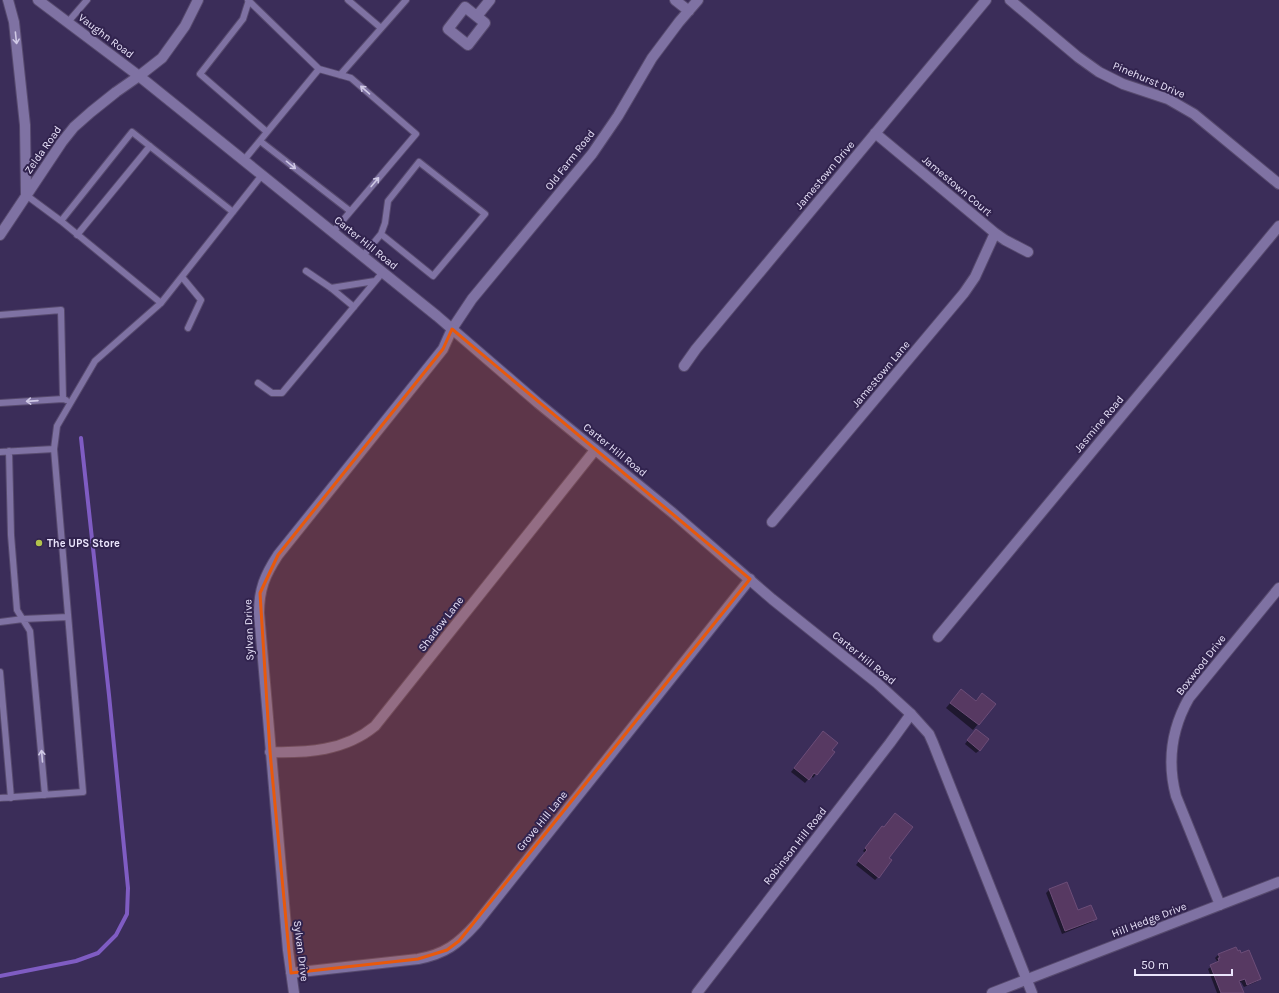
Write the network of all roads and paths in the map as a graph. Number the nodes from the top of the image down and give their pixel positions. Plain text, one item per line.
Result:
1 (8, 0) edge
2 (38, 0) edge
3 (87, 0) edge
4 (198, 0) edge
5 (249, 0) edge
6 (348, 0) edge
7 (406, 0) edge
8 (490, 0) edge
9 (675, 0) edge
10 (698, 0) edge
11 (986, 0) edge
12 (1010, 0) edge
13 (689, 11) junction
14 (477, 16) dead end
15 (68, 22) junction
16 (381, 28) junction
17 (319, 69) junction
18 (340, 75) junction
19 (139, 76) junction
20 (267, 132) junction
21 (875, 133) junction
22 (260, 141) junction
23 (150, 146) junction
24 (244, 160) junction
25 (262, 175) junction
26 (1279, 184) edge
27 (26, 195) junction
28 (350, 211) junction
29 (233, 212) junction
30 (61, 221) junction
31 (1279, 226) edge
32 (333, 232) junction
33 (994, 233) junction
34 (381, 234) junction
35 (0, 235) edge
36 (77, 235) junction
37 (1028, 252) dead end
38 (363, 256) junction
39 (306, 271) dead end
40 (383, 272) junction
41 (182, 277) junction
42 (375, 281) junction
43 (331, 288) junction
44 (161, 303) junction
45 (354, 307) junction
46 (0, 315) edge
47 (188, 328) dead end
48 (452, 329) junction
49 (684, 366) dead end
50 (258, 383) dead end
51 (63, 399) junction
52 (71, 402) junction
53 (0, 403) edge
54 (54, 449) junction
55 (595, 450) junction
56 (0, 452) edge
57 (9, 452) junction
58 (772, 522) dead end
59 (750, 579) junction
60 (1279, 588) edge
61 (68, 617) junction
62 (23, 619) junction
63 (0, 622) edge
64 (938, 637) dead end
65 (0, 672) edge
66 (912, 714) junction
67 (270, 752) junction
68 (45, 795) junction
69 (0, 798) edge
70 (11, 798) junction
71 (1279, 882) edge
72 (1220, 905) junction
73 (291, 972) junction
74 (1027, 980) junction
75 (294, 993) edge
76 (697, 993) edge
77 (992, 993) edge
78 (1032, 993) edge

1 -> 27 street
2 - 15 street, Vaughn Road
3 - 15 lane
4 - 19 street
5 - 17 lane
5 - 20 lane
6 - 16 lane
7 - 16 lane
8 - 14 street
9 - 13 street
10 - 13 street, Old Farm Road
11 - 21 street, Jamestown Drive
12 - 26 street, Pinehurst Drive
13 - 48 street, Old Farm Road
15 - 19 street, Vaughn Road
16 - 18 lane
17 - 18 lane
17 - 20 lane
28 -> 18 lane
19 - 24 street, Carter Hill Road
19 - 27 street, Zelda Road
20 - 22 lane
21 - 33 street, Jamestown Court
21 - 49 street, Jamestown Drive
22 - 24 lane
22 -> 28 lane
23 - 29 lane
23 - 30 lane
23 - 36 lane
24 - 25 street, Carter Hill Road
25 - 29 lane
25 - 32 street, Carter Hill Road
27 - 30 lane
27 - 35 street, Zelda Road
28 - 32 lane
29 - 41 lane
30 - 36 lane
31 - 64 street, Jasmine Road
32 - 38 street, Carter Hill Road
33 - 37 street, Jamestown Court
33 - 58 street, Jamestown Lane
34 - 34 lane
34 - 38 lane
36 - 44 lane
38 - 40 street, Carter Hill Road
39 - 43 lane
40 - 42 lane
40 - 48 street, Carter Hill Road
41 - 44 lane
41 - 47 lane
42 - 43 lane
42 - 45 lane
43 - 45 lane
44 - 52 lane
45 - 50 lane
46 - 51 lane
48 - 55 street, Carter Hill Road
48 - 67 street, Sylvan Drive
51 - 52 lane
51 -> 53 lane
52 - 54 lane
54 - 57 lane
54 - 61 lane
55 - 59 street, Carter Hill Road
55 - 67 street, Shadow Lane
56 - 57 lane
57 - 62 lane
59 - 66 street, Carter Hill Road
59 - 73 street, Grove Hill Lane
60 - 72 street, Boxwood Drive
61 - 62 lane
61 - 68 lane
62 - 63 lane
68 -> 62 lane
65 - 70 lane
66 - 74 street, Carter Hill Road
66 - 76 street, Robinson Hill Road
67 - 73 street, Sylvan Drive
68 - 70 lane
69 - 70 lane
71 - 72 street, Hill Hedge Drive
72 - 74 street, Hill Hedge Drive
73 - 75 street, Sylvan Drive
74 - 77 street, Hill Hedge Drive
74 - 78 street, Carter Hill Road

